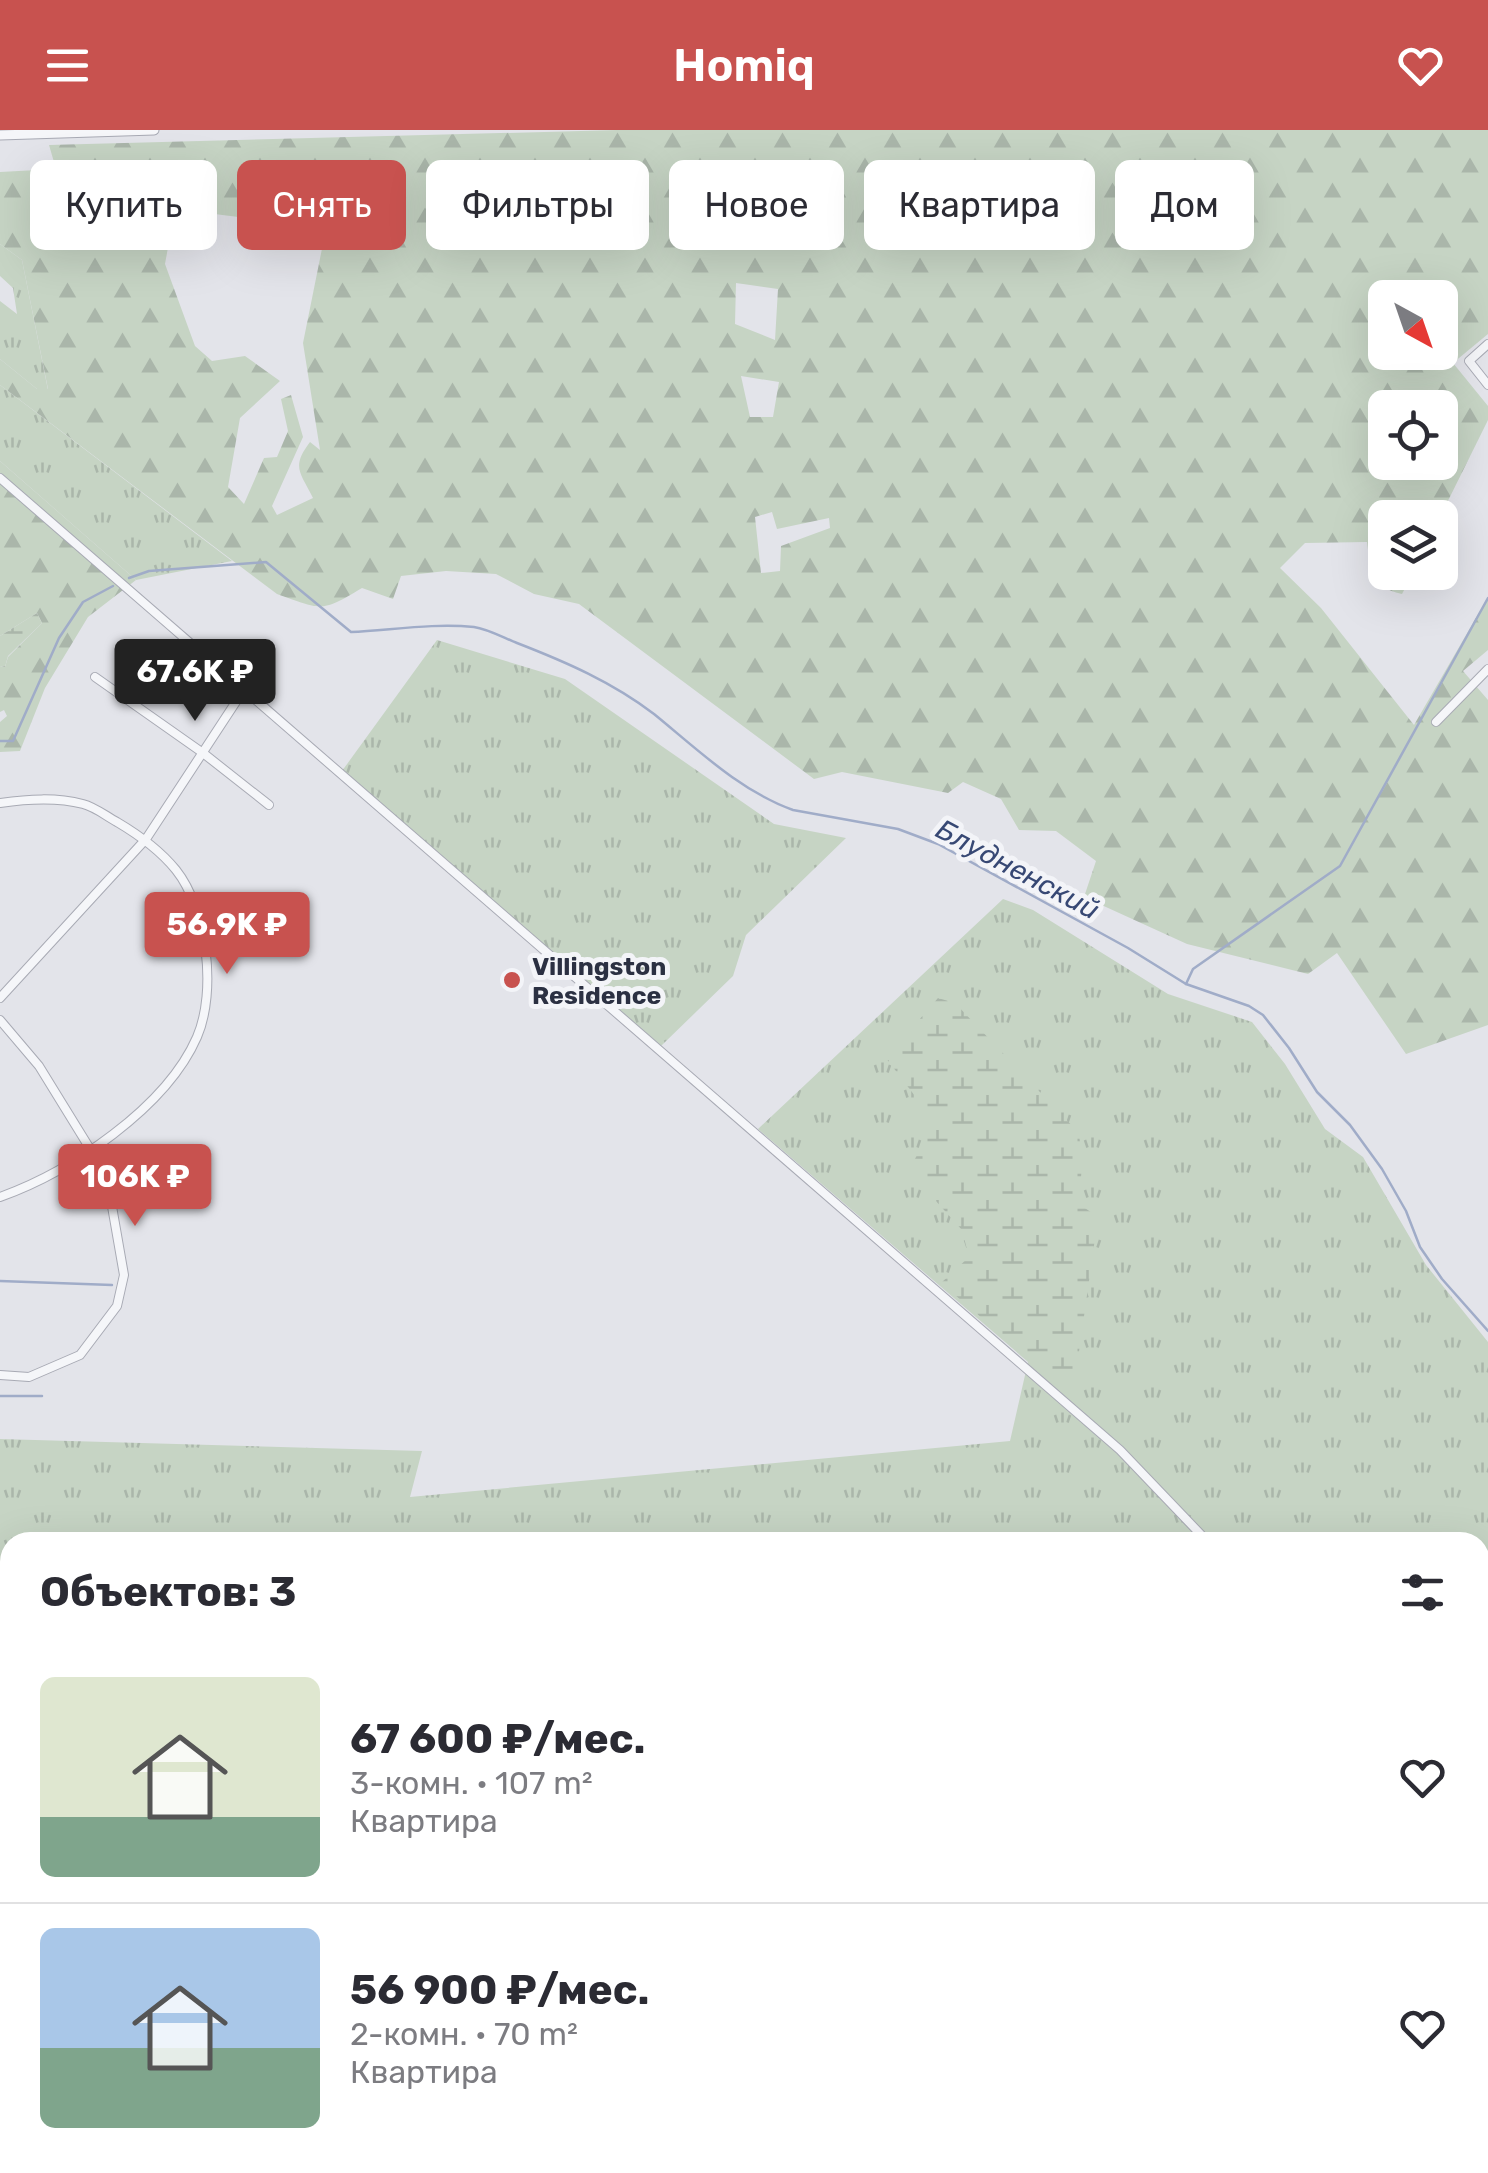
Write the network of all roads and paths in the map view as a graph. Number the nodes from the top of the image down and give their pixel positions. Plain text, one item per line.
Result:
1 (154, 130) edge
2 (0, 135) edge
3 (1488, 344) edge
4 (1488, 385) edge
5 (0, 478) edge
6 (1488, 669) edge
7 (95, 677) dead end
8 (243, 691) junction
9 (1436, 722) dead end
10 (202, 753) junction
11 (0, 803) edge
12 (269, 805) dead end
13 (146, 839) junction
14 (0, 998) edge
15 (0, 1020) edge
16 (92, 1152) junction
17 (0, 1197) edge
18 (0, 1375) edge
19 (1198, 1532) edge

1 - 2 street
3 - 4 street
5 - 8 street
6 - 9 street
7 - 10 street
8 - 10 street
8 - 19 street
10 - 12 street
10 - 13 street
11 - 13 street
13 - 14 street
13 - 16 street
15 - 16 street
16 - 17 street
16 - 18 street

